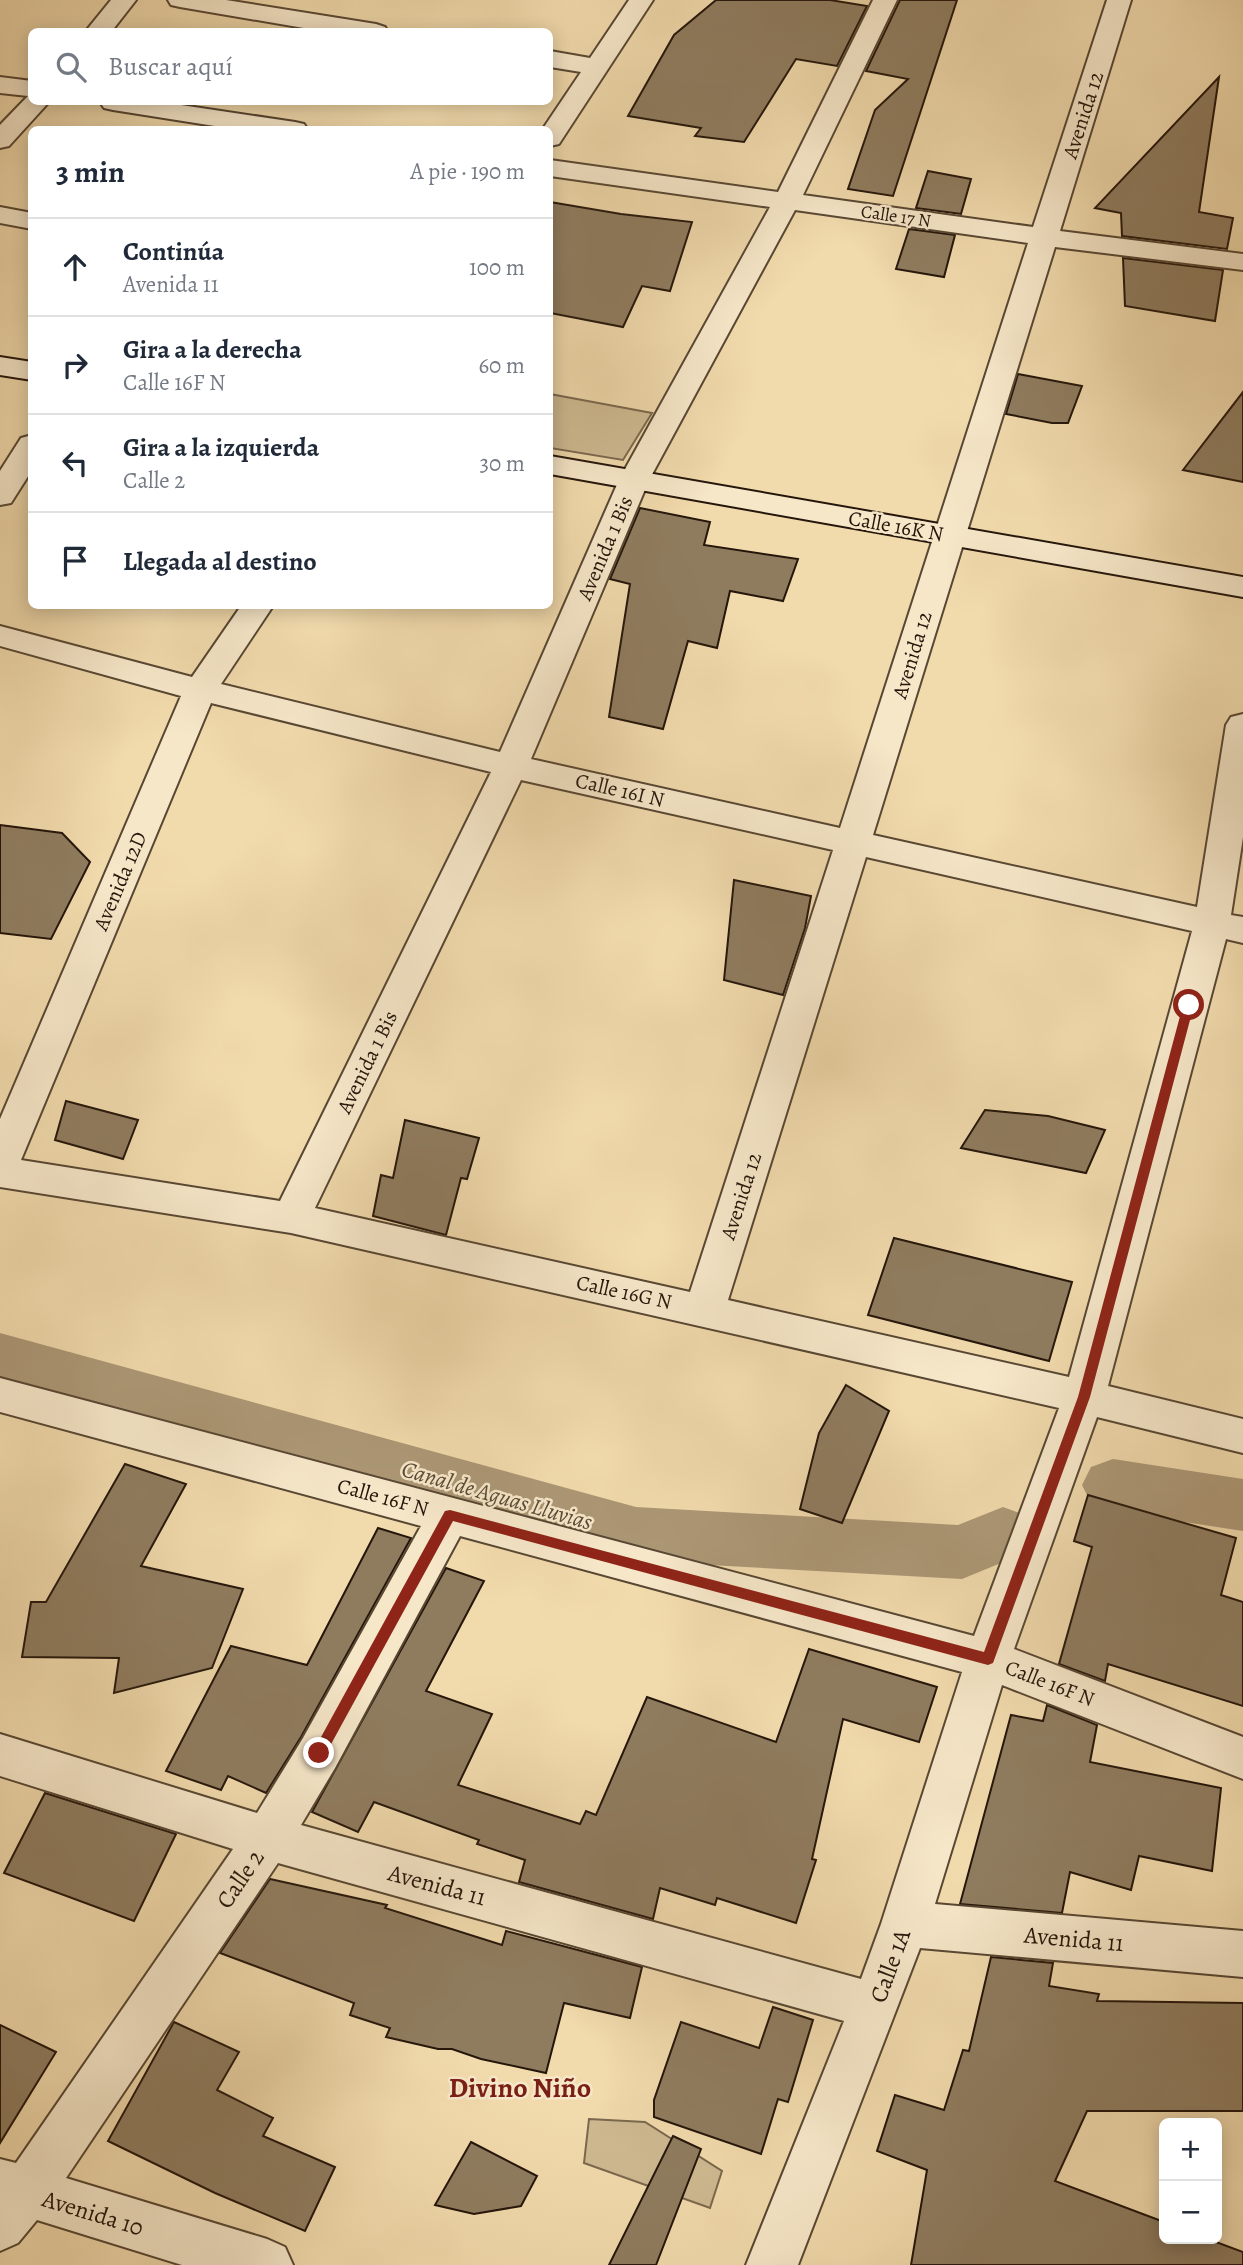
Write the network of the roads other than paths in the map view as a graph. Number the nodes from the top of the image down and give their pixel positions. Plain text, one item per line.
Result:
1 (124, 0) edge
2 (180, 0) edge
3 (641, 0) edge
4 (885, 0) edge
5 (1119, 0) edge
6 (100, 28) edge
7 (352, 28) edge
8 (553, 60) edge
9 (595, 67) junction
10 (0, 85) edge
11 (28, 88) edge
12 (33, 105) edge
13 (132, 105) edge
14 (269, 126) edge
15 (553, 133) edge
16 (0, 140) edge
17 (553, 168) edge
18 (787, 200) junction
19 (0, 215) edge
20 (28, 220) edge
21 (1044, 237) junction
22 (1243, 262) edge
23 (0, 366) edge
24 (28, 370) edge
25 (28, 450) edge
26 (553, 466) edge
27 (634, 480) junction
28 (0, 496) edge
29 (950, 535) junction
30 (1243, 587) edge
31 (255, 609) edge
32 (0, 636) edge
33 (200, 690) junction
34 (1243, 725) edge
35 (511, 765) junction
36 (853, 842) junction
37 (1227, 927) edge
38 (0, 1165) edge
39 (0, 1172) edge
40 (291, 1219) junction
41 (705, 1310) junction
42 (0, 1395) edge
43 (1084, 1397) junction
44 (1243, 1436) edge
45 (450, 1515) junction
46 (988, 1659) junction
47 (0, 1755) edge
48 (1243, 1758) edge
49 (268, 1838) junction
50 (905, 1924) junction
51 (1243, 1954) edge
52 (875, 2006) junction
53 (9, 2200) edge
54 (267, 2265) edge
55 (772, 2265) edge

1 - 6 street
2 - 7 street
3 - 9 street
4 - 18 street, Avenida 1 Bis
5 - 21 street, Avenida 12
8 - 9 street
9 - 15 street
10 - 11 street
12 - 16 street
13 - 14 street
17 - 18 street, Calle 17 N
18 - 21 street, Calle 17 N
18 - 27 street, Avenida 1 Bis
19 - 20 street
21 - 22 street, Calle 17 N
21 - 29 street, Avenida 12
23 - 24 street
25 - 28 street
26 - 27 street, Calle 16K N
27 - 29 street, Calle 16K N
27 - 35 street, Avenida 1 Bis
29 - 30 street, Calle 16K N
29 - 36 street, Avenida 12
31 - 33 street, Avenida 12D
32 - 33 street, Calle 16I N
33 - 35 street, Calle 16I N
33 - 38 street, Avenida 12D
34 - 37 street
35 - 36 street, Calle 16I N
35 - 40 street, Avenida 1 Bis
36 - 37 street, Calle 16I N
36 - 41 street, Avenida 12
37 - 43 street
39 - 40 street, Calle 16G N
40 - 41 street, Calle 16G N
41 - 43 street, Calle 16G N
42 - 45 street, Calle 16F N
43 - 44 street, Calle 16G N
43 - 46 street
45 - 46 street, Calle 16F N
45 - 49 street, Calle 2
46 - 48 street, Calle 16F N
46 - 50 street, Calle 1A
47 - 49 street, Avenida 11
49 - 52 street, Avenida 11
49 - 53 street, Calle 2
50 - 51 street, Avenida 11
50 - 52 street, Calle 1A
52 - 55 street, Calle 1A
53 - 54 street, Avenida 10

